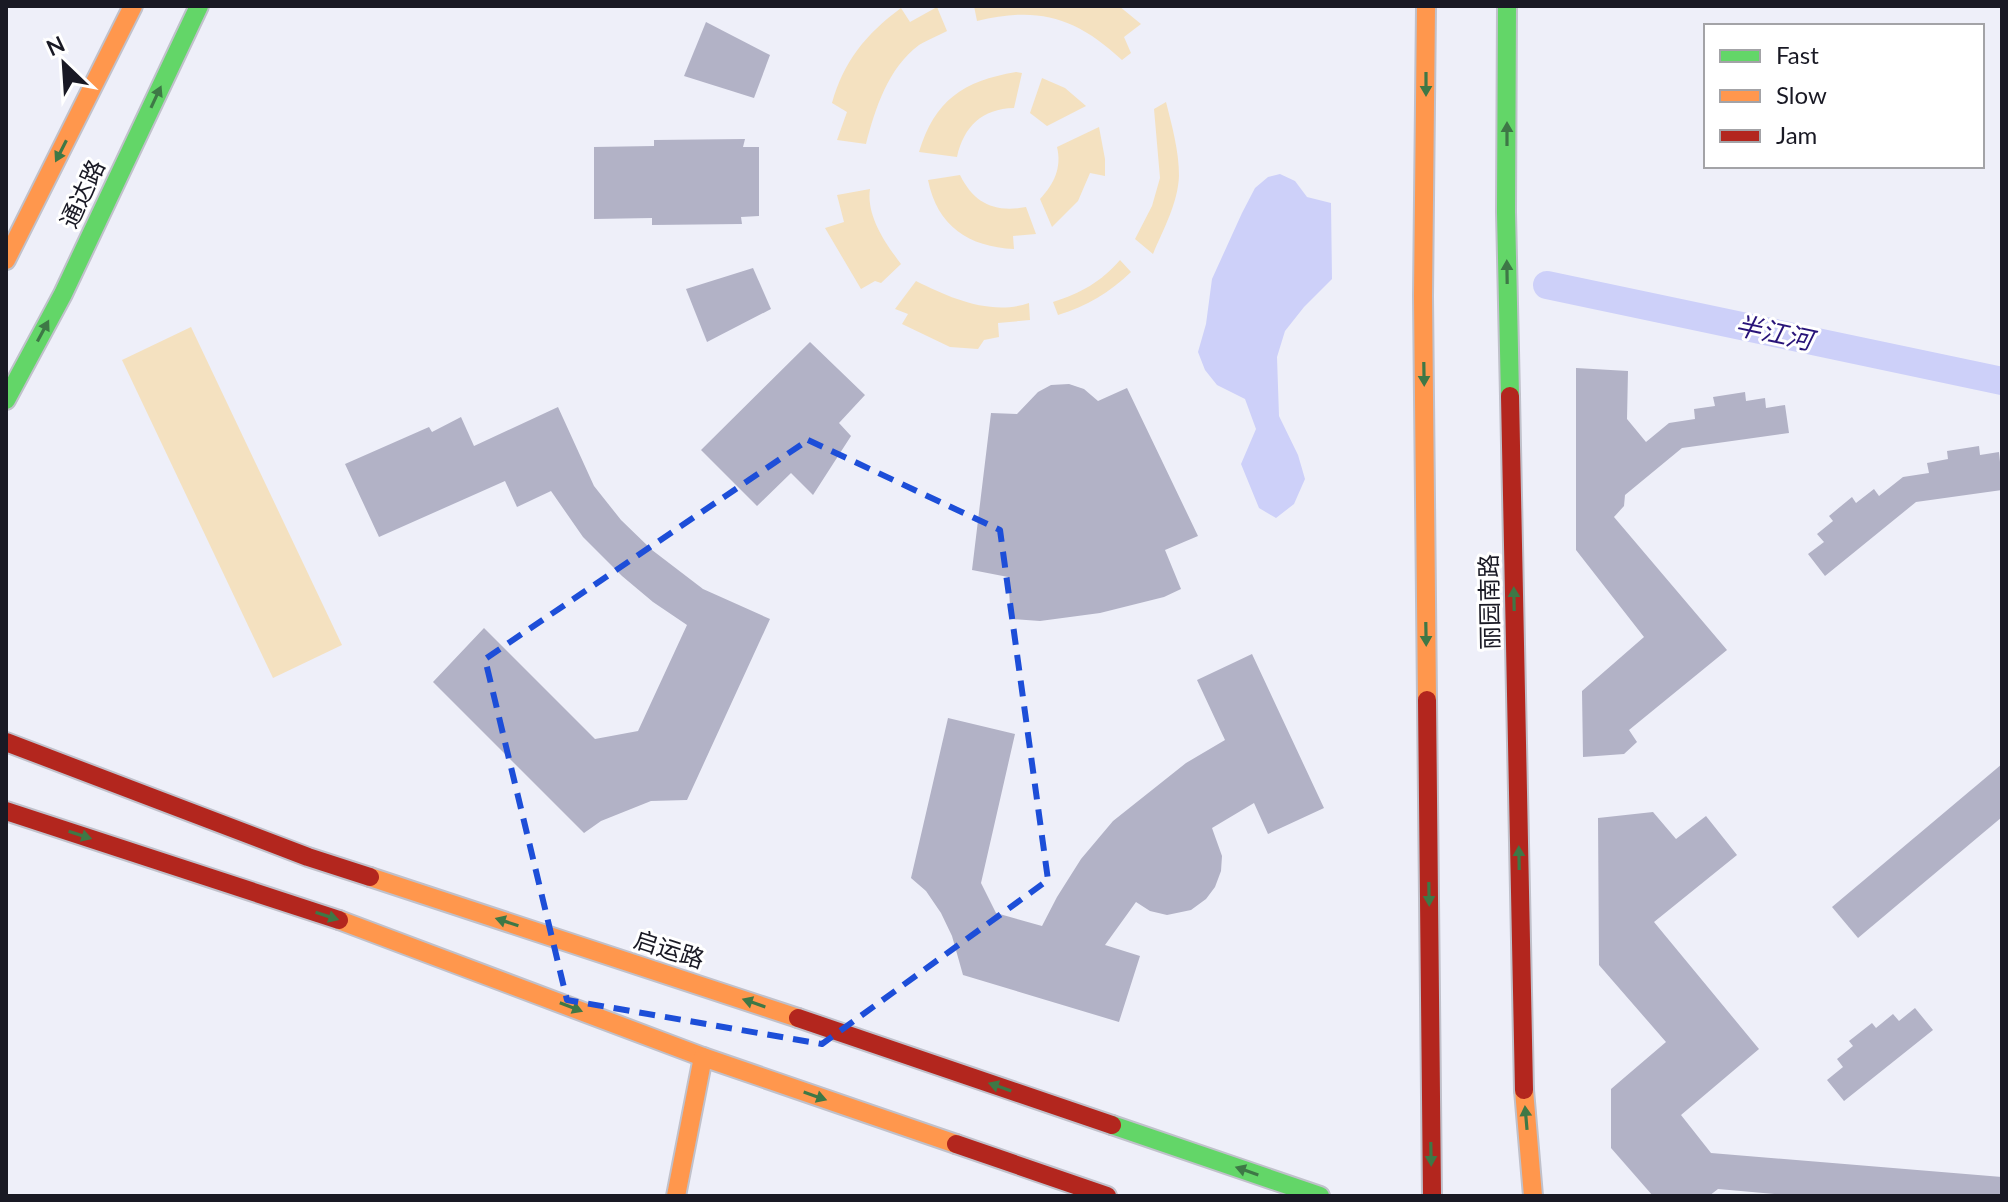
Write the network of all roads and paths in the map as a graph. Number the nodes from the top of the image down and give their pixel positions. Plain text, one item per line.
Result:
1 (133, 6) edge
2 (199, 6) edge
3 (1426, 6) edge
4 (1507, 6) edge
5 (6, 260) edge
6 (6, 400) edge
7 (6, 742) edge
8 (6, 811) edge
9 (703, 1057) junction
10 (676, 1196) edge
11 (1107, 1196) edge
12 (1320, 1196) edge
13 (1432, 1196) edge
14 (1533, 1196) edge

1 -> 5 main road, 通达路
6 -> 2 main road, 通达路
3 -> 13 main road
14 -> 4 main road, 丽园南路
12 -> 7 main road, 启运路
8 -> 9 main road
9 - 10 main road
9 -> 11 main road

